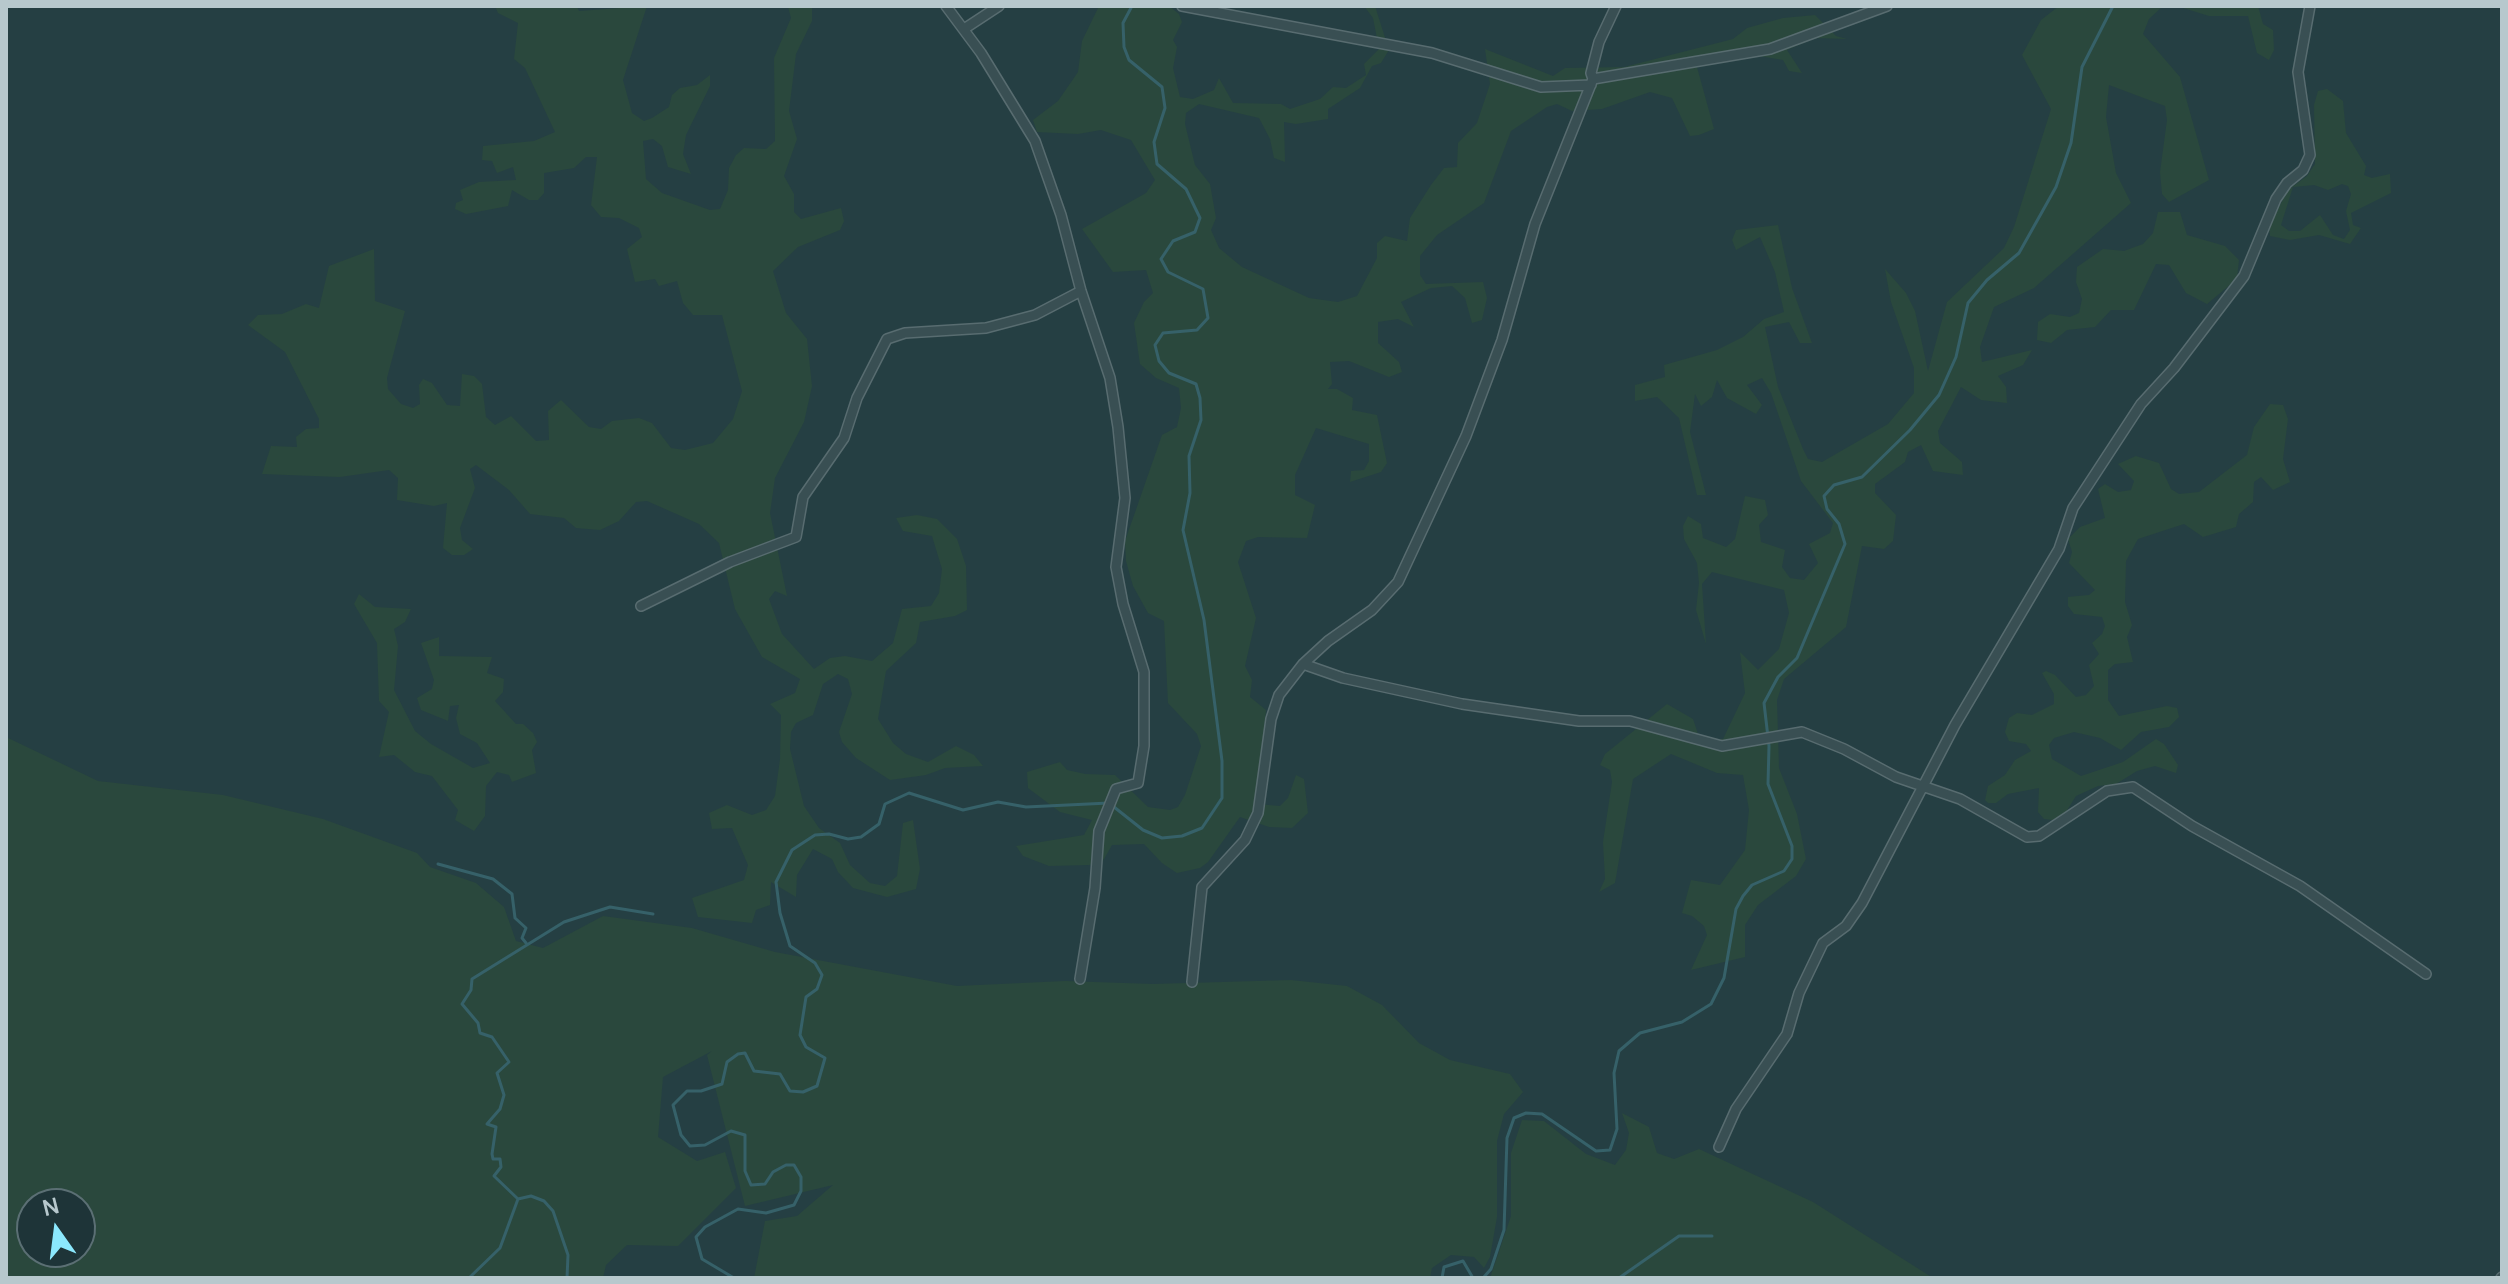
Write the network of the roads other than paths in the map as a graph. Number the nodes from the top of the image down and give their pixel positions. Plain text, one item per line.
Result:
1 (946, 6) edge
2 (999, 6) edge
3 (1182, 6) edge
4 (1616, 6) edge
5 (1887, 6) edge
6 (2310, 6) edge
7 (964, 29) junction
8 (1592, 82) junction
9 (1081, 291) junction
10 (641, 606) dead end
11 (1303, 664) junction
12 (1924, 787) junction
13 (2426, 974) dead end
14 (1080, 979) dead end
15 (1192, 982) dead end
16 (1719, 1147) dead end

1 - 7 street
2 - 7 street
3 - 8 street
4 - 8 street
5 - 8 street
6 - 12 street
7 - 9 street
8 - 11 street
9 - 10 street
9 - 14 street
11 - 12 street
11 - 15 street
12 - 13 street
12 - 16 street

